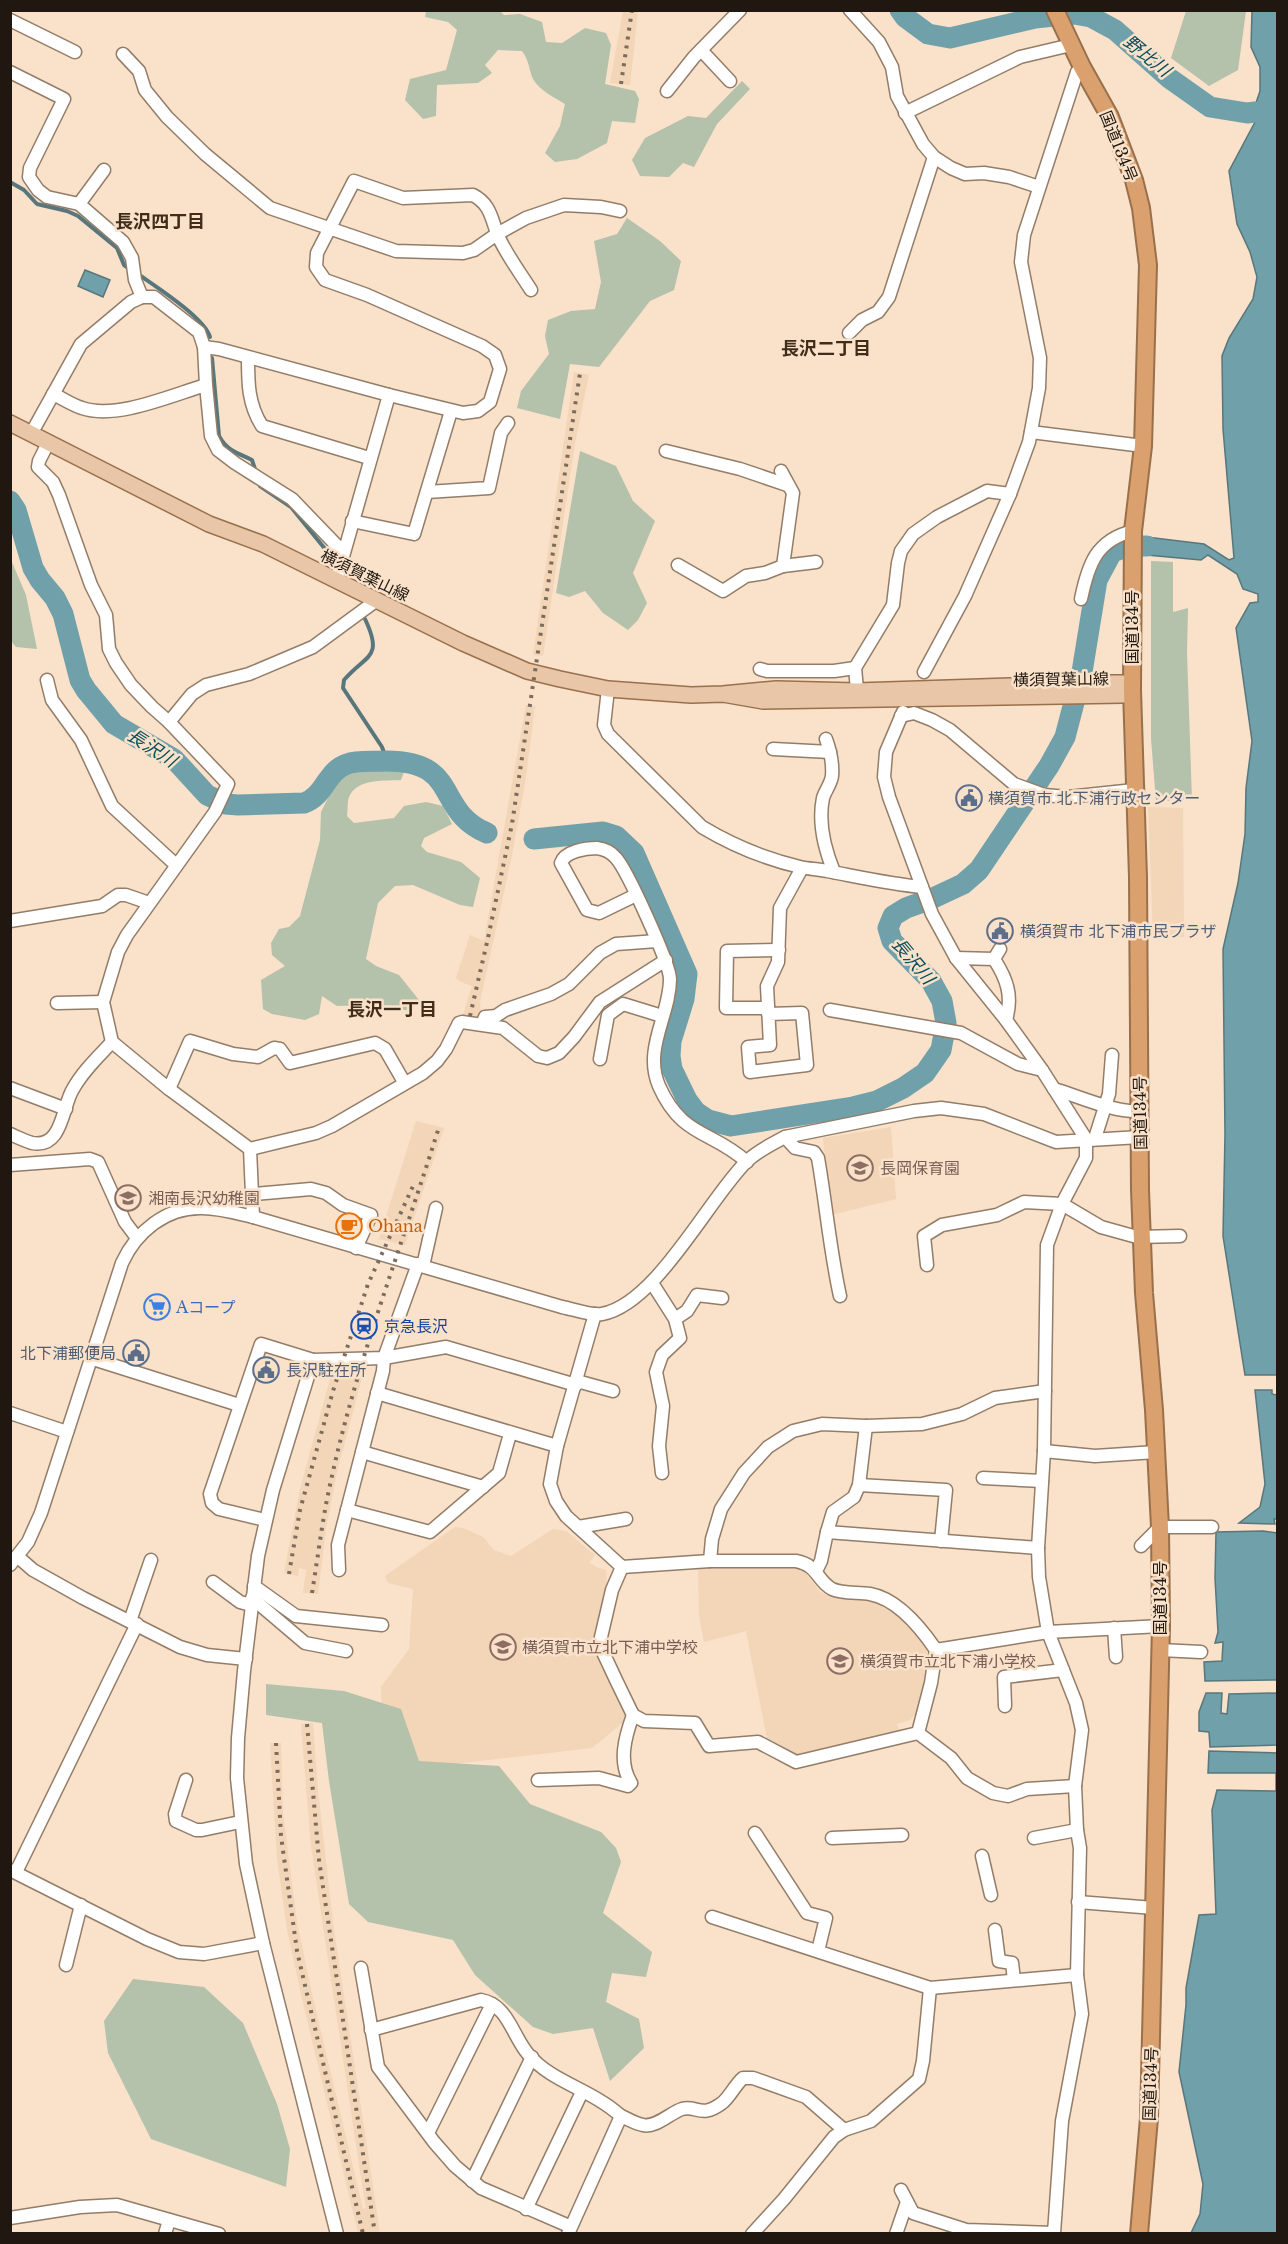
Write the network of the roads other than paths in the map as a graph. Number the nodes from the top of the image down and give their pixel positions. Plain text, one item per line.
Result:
1 (740, 10) edge
2 (850, 10) edge
3 (1055, 10) edge
4 (10, 20) edge
5 (1068, 39) junction
6 (701, 50) junction
7 (75, 52) dead end
8 (123, 54) dead end
9 (1082, 67) junction
10 (10, 72) edge
11 (730, 81) dead end
12 (667, 91) dead end
13 (905, 113) junction
14 (934, 157) junction
15 (104, 170) dead end
16 (1039, 187) junction
17 (79, 204) junction
18 (620, 211) dead end
19 (329, 228) junction
20 (497, 234) junction
21 (531, 290) dead end
22 (142, 297) junction
23 (849, 333) dead end
24 (204, 347) junction
25 (248, 358) junction
26 (206, 386) junction
27 (53, 394) junction
28 (389, 395) junction
29 (451, 411) junction
30 (10, 423) edge
31 (508, 423) dead end
32 (1031, 432) junction
33 (31, 434) junction
34 (48, 442) junction
35 (1143, 446) junction
36 (666, 451) dead end
37 (369, 458) junction
38 (781, 471) dead end
39 (787, 485) junction
40 (427, 492) junction
41 (1010, 494) junction
42 (352, 521) junction
43 (1132, 531) junction
44 (343, 552) junction
45 (816, 562) dead end
46 (678, 565) dead end
47 (783, 566) junction
48 (336, 581) junction
49 (1081, 598) dead end
50 (377, 600) junction
51 (855, 668) junction
52 (760, 669) dead end
53 (924, 672) dead end
54 (47, 680) dead end
55 (608, 689) junction
56 (1132, 690) junction
57 (858, 696) junction
58 (170, 722) junction
59 (773, 749) dead end
60 (1134, 790) junction
61 (176, 865) junction
62 (801, 867) junction
63 (834, 872) junction
64 (923, 892) junction
65 (636, 895) junction
66 (149, 903) junction
67 (10, 921) edge
68 (657, 941) junction
69 (779, 950) junction
70 (956, 958) junction
71 (666, 960) junction
72 (103, 1002) junction
73 (57, 1003) dead end
74 (768, 1011) junction
75 (830, 1011) dead end
76 (662, 1016) junction
77 (1006, 1020) junction
78 (482, 1026) junction
79 (112, 1042) junction
80 (1112, 1055) dead end
81 (600, 1059) dead end
82 (1042, 1070) junction
83 (404, 1082) junction
84 (10, 1088) edge
85 (169, 1089) junction
86 (1054, 1089) junction
87 (1105, 1105) junction
88 (66, 1109) junction
89 (1139, 1111) junction
90 (10, 1134) edge
91 (785, 1137) junction
92 (1140, 1137) junction
93 (1091, 1138) junction
94 (250, 1149) junction
95 (747, 1161) junction
96 (10, 1165) edge
97 (254, 1194) junction
98 (1062, 1204) junction
99 (436, 1208) dead end
100 (253, 1217) junction
101 (1180, 1236) dead end
102 (1142, 1237) junction
103 (137, 1238) junction
104 (356, 1248) junction
105 (420, 1265) junction
106 (927, 1265) dead end
107 (652, 1283) junction
108 (840, 1296) dead end
109 (722, 1298) dead end
110 (595, 1314) junction
111 (675, 1319) junction
112 (90, 1358) junction
113 (384, 1358) junction
114 (313, 1360) junction
115 (576, 1383) junction
116 (613, 1391) dead end
117 (1045, 1391) junction
118 (377, 1393) junction
119 (239, 1405) junction
120 (10, 1413) edge
121 (866, 1426) junction
122 (67, 1432) junction
123 (510, 1434) junction
124 (557, 1446) junction
125 (1044, 1451) junction
126 (362, 1452) junction
127 (1156, 1452) junction
128 (663, 1473) dead end
129 (983, 1478) dead end
130 (1042, 1481) junction
131 (859, 1485) junction
132 (483, 1487) junction
133 (347, 1510) junction
134 (626, 1519) dead end
135 (265, 1520) junction
136 (578, 1527) junction
137 (1160, 1527) junction
138 (1212, 1527) dead end
139 (827, 1532) junction
140 (941, 1541) junction
141 (1141, 1546) dead end
142 (1038, 1548) junction
143 (151, 1560) dead end
144 (14, 1561) edge
145 (710, 1561) junction
146 (622, 1567) junction
147 (339, 1570) dead end
148 (816, 1571) junction
149 (213, 1582) dead end
150 (252, 1596) junction
151 (134, 1623) junction
152 (382, 1626) dead end
153 (1161, 1626) junction
154 (1114, 1628) junction
155 (1048, 1632) junction
156 (936, 1650) junction
157 (1160, 1650) junction
158 (346, 1651) dead end
159 (1201, 1652) dead end
160 (1116, 1657) dead end
161 (246, 1659) junction
162 (1063, 1670) junction
163 (1005, 1706) dead end
164 (633, 1715) junction
165 (918, 1733) junction
166 (186, 1780) dead end
167 (538, 1780) dead end
168 (1075, 1786) junction
169 (240, 1822) junction
170 (1077, 1830) junction
171 (755, 1833) dead end
172 (902, 1835) dead end
173 (832, 1838) dead end
174 (1034, 1838) dead end
175 (982, 1856) dead end
176 (13, 1871) edge
177 (991, 1895) dead end
178 (1078, 1902) junction
179 (81, 1905) junction
180 (1154, 1908) junction
181 (712, 1917) dead end
182 (995, 1930) dead end
183 (262, 1943) junction
184 (818, 1951) junction
185 (66, 1965) dead end
186 (361, 1968) dead end
187 (1077, 1975) junction
188 (1014, 1980) junction
189 (930, 1988) junction
190 (492, 2004) junction
191 (371, 2030) junction
192 (532, 2057) junction
193 (582, 2092) junction
194 (621, 2116) junction
195 (844, 2130) junction
196 (428, 2133) junction
197 (472, 2181) junction
198 (901, 2190) dead end
199 (907, 2202) junction
200 (526, 2209) junction
201 (10, 2218) edge
202 (169, 2220) junction
203 (568, 2230) edge
204 (165, 2234) edge
205 (219, 2234) edge
206 (337, 2234) edge
207 (752, 2234) edge
208 (896, 2234) edge
209 (1139, 2234) edge

1 - 6 street
2 - 13 street
3 - 5 highway, 国道134号
4 - 7 street
5 - 9 highway, 国道134号
5 - 13 street
6 - 11 street
6 - 12 street
8 - 19 street
9 - 16 street
9 - 35 highway, 国道134号
10 - 17 street
13 - 14 street
14 - 16 street
14 - 23 street
15 - 17 street
16 - 32 street
17 - 22 street
18 - 20 street
19 - 20 street
19 - 20 street
19 - 29 street
20 - 21 street
22 - 24 street
22 - 27 street
24 - 25 street
24 - 26 street
25 - 28 street
25 - 37 street
26 - 27 street
26 - 44 street
27 - 33 street
28 - 29 street
28 - 37 street
29 - 40 street
30 - 33 main road, 横須賀葉山線
31 - 40 street
32 - 35 street
32 - 41 street
33 - 34 main road, 横須賀葉山線
34 - 48 main road, 横須賀葉山線
34 - 58 street
35 - 43 highway, 国道134号
36 - 39 street
37 - 42 street
38 - 39 street
39 - 47 street
40 - 42 street
41 - 51 street
41 - 53 street
42 - 44 street
43 - 49 street
43 - 56 highway, 国道134号
44 - 48 street
45 - 47 street
46 - 47 street
48 - 50 main road, 横須賀葉山線
50 - 55 main road, 横須賀葉山線
50 - 58 street
51 - 52 street
51 - 57 street
54 - 61 street
55 - 57 main road, 横須賀葉山線
55 - 62 street
56 - 57 main road, 横須賀葉山線
56 - 60 highway, 国道134号
58 - 61 street
59 - 63 street
60 - 64 street
60 - 89 highway, 国道134号
61 - 66 street
62 - 63 street
62 - 69 street
63 - 64 street
64 - 70 street
65 - 65 street
65 - 68 street
66 - 67 street
66 - 72 street
68 - 71 street
68 - 78 street
69 - 74 street
69 - 74 street
70 - 77 street
70 - 77 street
71 - 76 street
71 - 78 street
72 - 73 street
72 - 79 street
74 - 74 street
75 - 82 street
76 - 81 street
76 - 95 street
77 - 82 street
78 - 83 street
79 - 85 street
79 - 88 street
80 - 87 street
82 - 86 street
83 - 85 street
83 - 94 street
84 - 88 street
85 - 94 street
86 - 87 street
86 - 93 street
87 - 89 street
87 - 93 street
88 - 90 street
89 - 92 highway, 国道134号
91 - 93 street
91 - 95 street
91 - 108 street
92 - 93 street
92 - 102 highway, 国道134号
93 - 98 street
94 - 97 street
95 - 107 street
96 - 103 street
97 - 100 street
97 - 104 street
98 - 102 street
98 - 106 street
98 - 117 street
99 - 105 street
100 - 103 street
100 - 104 street
101 - 102 street
102 - 127 highway, 国道134号
103 - 112 street
104 - 105 street
105 - 110 street
105 - 113 street
107 - 110 street
107 - 111 street
109 - 111 street
110 - 115 street
111 - 128 street
112 - 119 street
112 - 122 street
113 - 114 street
113 - 115 street
113 - 118 street
114 - 119 street
114 - 135 street
115 - 116 street
115 - 124 street
117 - 121 street
117 - 125 street
118 - 123 street
118 - 126 street
119 - 135 street
120 - 122 street
121 - 131 street
121 - 145 street
122 - 144 street
123 - 124 street
123 - 132 street
124 - 136 street
125 - 127 street
125 - 130 street
126 - 132 street
126 - 133 street
127 - 137 highway, 国道134号
129 - 130 street
130 - 142 street
131 - 139 street
131 - 140 street
132 - 133 street
133 - 147 street
134 - 136 street
135 - 150 street
136 - 146 street
137 - 138 street
137 - 141 street
137 - 153 highway, 国道134号
139 - 140 street
139 - 148 street
140 - 142 street
142 - 155 street
143 - 151 street
144 - 151 street
145 - 146 street
145 - 148 street
146 - 164 street
148 - 156 street
149 - 150 street
150 - 152 street
150 - 158 street
150 - 161 street
151 - 161 street
151 - 176 street
153 - 154 street
153 - 157 highway, 国道134号
154 - 155 street
154 - 160 street
155 - 156 street
155 - 162 street
156 - 165 street
157 - 159 street
157 - 180 highway, 国道134号
161 - 169 street
162 - 163 street
162 - 168 street
164 - 165 street
164 - 167 street
165 - 168 street
166 - 169 street
168 - 170 street
169 - 183 street
170 - 174 street
170 - 178 street
171 - 184 street
172 - 173 street
175 - 177 street
176 - 179 street
178 - 180 street
178 - 187 street
179 - 183 street
179 - 185 street
180 - 209 highway, 国道134号
181 - 184 street
182 - 188 street
183 - 206 street
184 - 189 street
186 - 191 street
187 - 188 street
187 - 199 street
188 - 189 street
189 - 195 street
190 - 191 street
190 - 192 street
190 - 196 street
191 - 196 street
192 - 193 street
192 - 197 street
193 - 194 street
193 - 200 street
194 - 195 street
194 - 203 street
195 - 207 street
196 - 197 street
197 - 200 street
198 - 199 street
199 - 208 street
200 - 203 street
201 - 202 street
202 - 204 street
202 - 205 street

